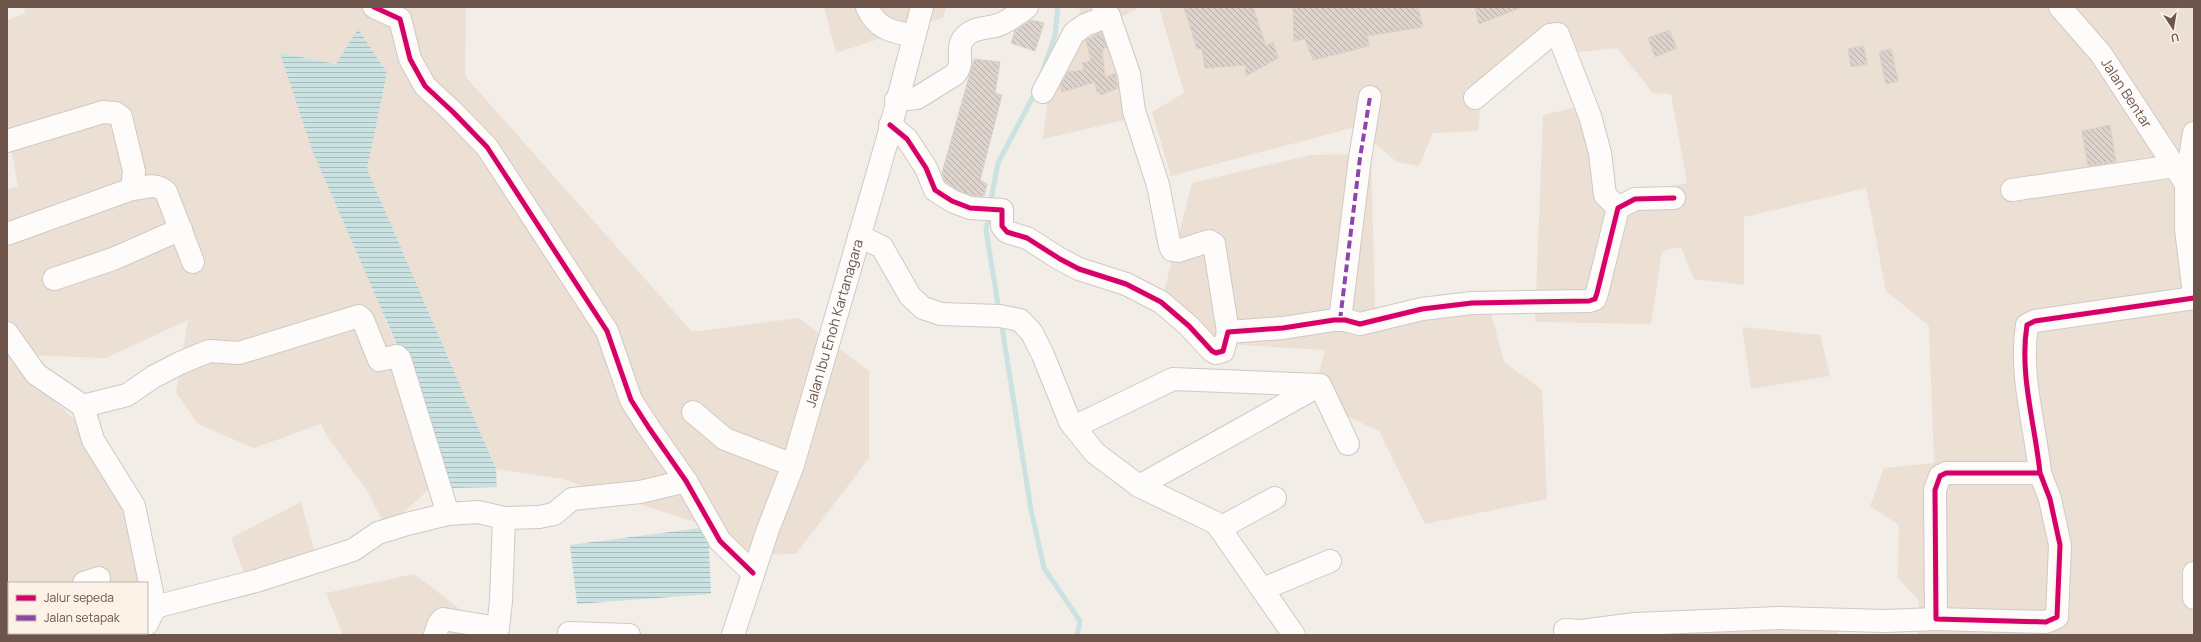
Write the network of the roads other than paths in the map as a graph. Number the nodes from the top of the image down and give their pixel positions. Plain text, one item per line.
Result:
1 (374, 7) edge
2 (867, 7) edge
3 (922, 7) edge
4 (1027, 7) edge
5 (2060, 7) edge
6 (1106, 12) edge
7 (914, 36) junction
8 (1043, 92) dead end
9 (1370, 97) dead end
10 (1476, 98) dead end
11 (896, 100) junction
12 (890, 125) junction
13 (2194, 133) edge
14 (7, 141) edge
15 (2174, 166) junction
16 (2186, 184) junction
17 (132, 189) junction
18 (2012, 190) dead end
19 (1674, 198) dead end
20 (1618, 208) junction
21 (181, 230) junction
22 (7, 234) edge
23 (859, 236) junction
24 (193, 262) dead end
25 (54, 279) dead end
26 (2194, 294) edge
27 (2194, 298) edge
28 (1340, 320) junction
29 (1228, 332) junction
30 (7, 333) edge
31 (1320, 385) junction
32 (83, 406) junction
33 (693, 412) dead end
34 (1074, 427) junction
35 (1348, 444) dead end
36 (793, 465) junction
37 (2040, 473) junction
38 (686, 481) junction
39 (1139, 486) junction
40 (1275, 498) dead end
41 (448, 514) junction
42 (504, 518) junction
43 (1220, 528) junction
44 (1330, 561) dead end
45 (753, 573) junction
46 (2194, 573) edge
47 (146, 582) edge
48 (1263, 589) junction
49 (148, 596) edge
50 (2194, 596) edge
51 (151, 615) edge
52 (1931, 625) edge
53 (1835, 627) edge
54 (1564, 630) dead end
55 (435, 635) edge
56 (569, 635) edge
57 (629, 635) edge
58 (733, 635) edge
59 (1294, 635) edge

1 - 38 street
2 - 7 street
3 - 7 street, Jalan Ibu Enoh Kartanagara
4 - 11 street
5 - 15 street, Jalan Bentar
6 - 8 street
6 - 29 street
7 - 11 street, Jalan Ibu Enoh Kartanagara
9 - 28 street
10 - 20 street
11 - 12 street, Jalan Ibu Enoh Kartanagara
12 - 23 street, Jalan Ibu Enoh Kartanagara
12 - 29 street
13 - 16 street
14 - 17 street
15 - 16 street, Jalan Bentar
15 - 18 street
16 - 26 street
17 - 21 street
17 - 22 street
19 - 20 street
20 - 28 street
21 - 24 street
21 - 25 street
23 - 34 street
23 - 36 street, Jalan Ibu Enoh Kartanagara
27 - 37 street
28 - 29 street
30 - 32 street
31 - 34 street
31 - 35 street
31 - 39 street
32 - 41 street
32 - 47 street
33 - 36 street
34 - 39 street
36 - 45 street, Jalan Ibu Enoh Kartanagara
37 - 52 street
37 - 52 street
38 - 42 street
38 - 45 street
39 - 43 street
40 - 43 street
41 - 42 street
41 - 51 street
42 - 55 street
43 - 48 street
44 - 48 street
45 - 58 street, Jalan Ibu Enoh Kartanagara
46 - 50 street
48 - 59 street
49 - 51 street
52 - 53 street
53 - 54 street
56 - 57 street

